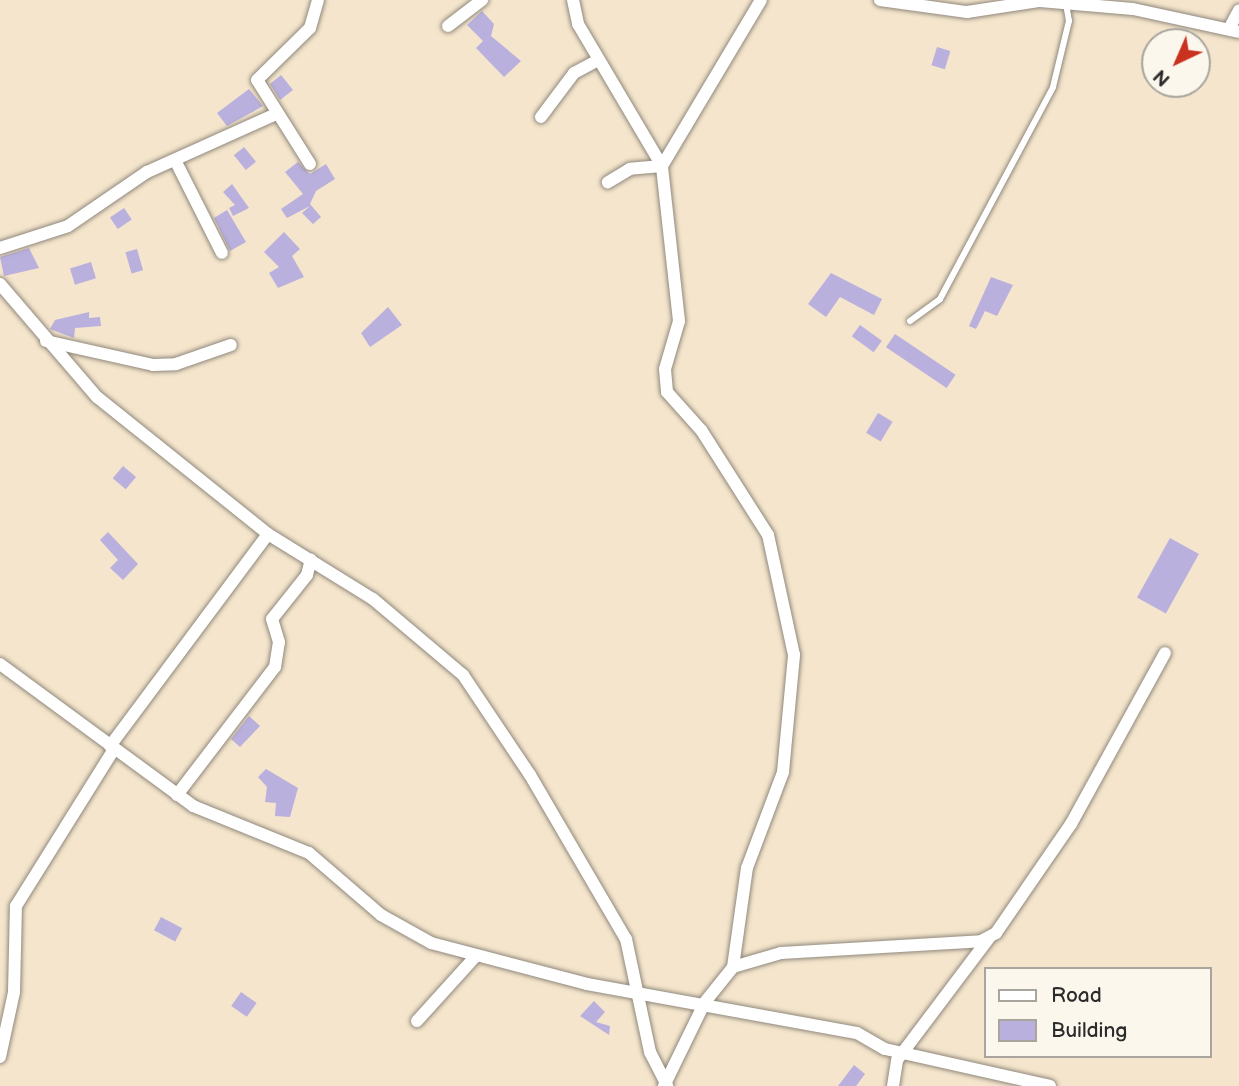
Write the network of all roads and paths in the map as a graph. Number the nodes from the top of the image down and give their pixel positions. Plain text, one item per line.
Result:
1 (318, 0) edge
2 (482, 0) edge
3 (573, 0) edge
4 (761, 0) edge
5 (880, 0) edge
6 (1066, 4) junction
7 (1239, 10) edge
8 (448, 26) dead end
9 (1234, 31) edge
10 (598, 60) junction
11 (276, 114) junction
12 (541, 117) dead end
13 (175, 160) junction
14 (310, 164) dead end
15 (662, 166) junction
16 (608, 182) dead end
17 (0, 248) edge
18 (222, 253) dead end
19 (2, 291) edge
20 (910, 321) dead end
21 (46, 341) junction
22 (231, 345) dead end
23 (268, 534) junction
24 (311, 559) junction
25 (1165, 653) dead end
26 (0, 664) edge
27 (112, 748) junction
28 (177, 795) junction
29 (989, 938) junction
30 (476, 956) junction
31 (733, 967) junction
32 (637, 991) junction
33 (705, 1002) junction
34 (416, 1021) dead end
35 (904, 1053) junction
36 (0, 1057) edge
37 (665, 1086) edge
38 (893, 1086) edge
39 (1050, 1086) edge

1 - 11 street
2 - 8 street
3 - 10 street
4 - 15 street
5 - 6 street
6 - 9 street
6 - 20 lane
7 - 9 street
10 - 12 street
10 - 15 street
11 - 13 street
11 - 14 street
13 - 17 street
13 - 18 street
15 - 16 street
15 - 31 street
19 - 21 street
21 - 22 street
21 - 23 street
23 - 24 street
23 - 27 street
24 - 28 street
24 - 32 street
25 - 29 street
26 - 27 street
27 - 28 street
27 - 36 street
28 - 30 street
29 - 31 street
29 - 35 street
30 - 32 street
30 - 34 street
31 - 33 street
32 - 33 street
32 - 37 street
33 - 35 street
33 - 37 street
35 - 38 street
35 - 39 street

